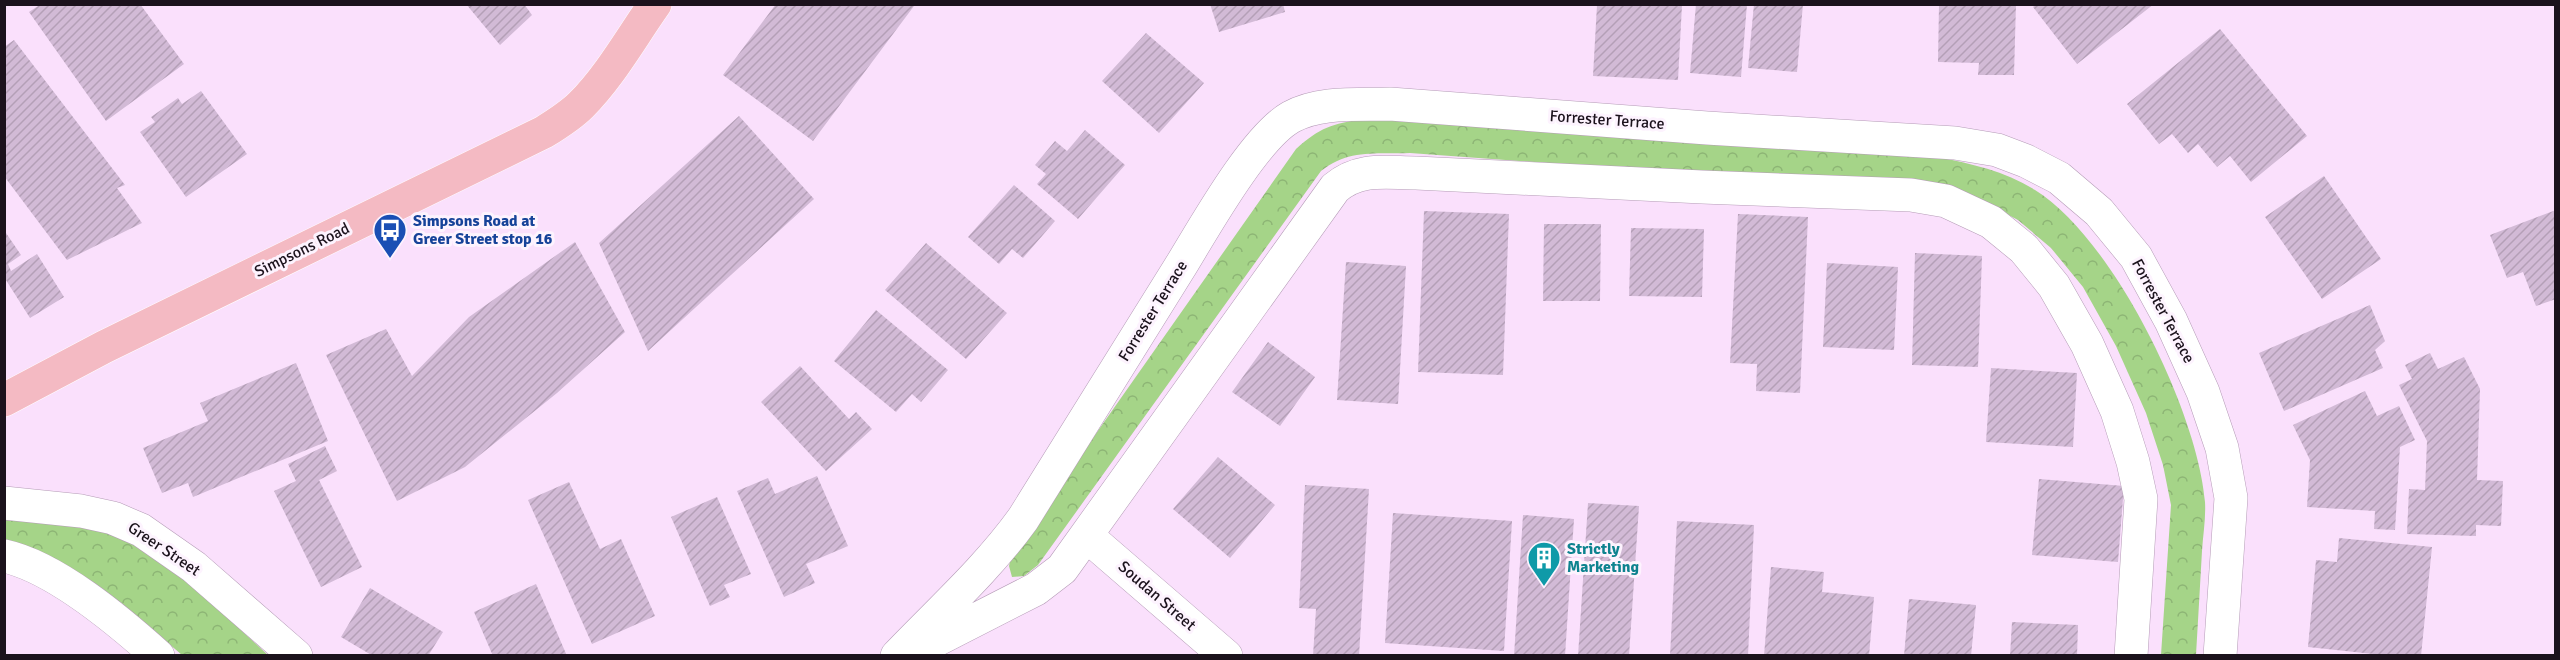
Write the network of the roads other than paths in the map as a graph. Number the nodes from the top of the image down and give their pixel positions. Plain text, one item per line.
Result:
1 (655, 4) edge
2 (4, 400) edge
3 (4, 503) edge
4 (1087, 536) junction
5 (4, 556) edge
6 (158, 656) edge
7 (296, 656) edge
8 (897, 656) edge
9 (906, 656) edge
10 (1226, 656) edge
11 (2131, 656) edge
12 (2220, 656) edge

1 - 2 main road, Simpsons Road
3 - 7 street, Greer Street
4 - 9 street
4 - 10 street, Soudan Street
4 - 11 street
5 - 6 street
8 - 12 street, Forrester Terrace

